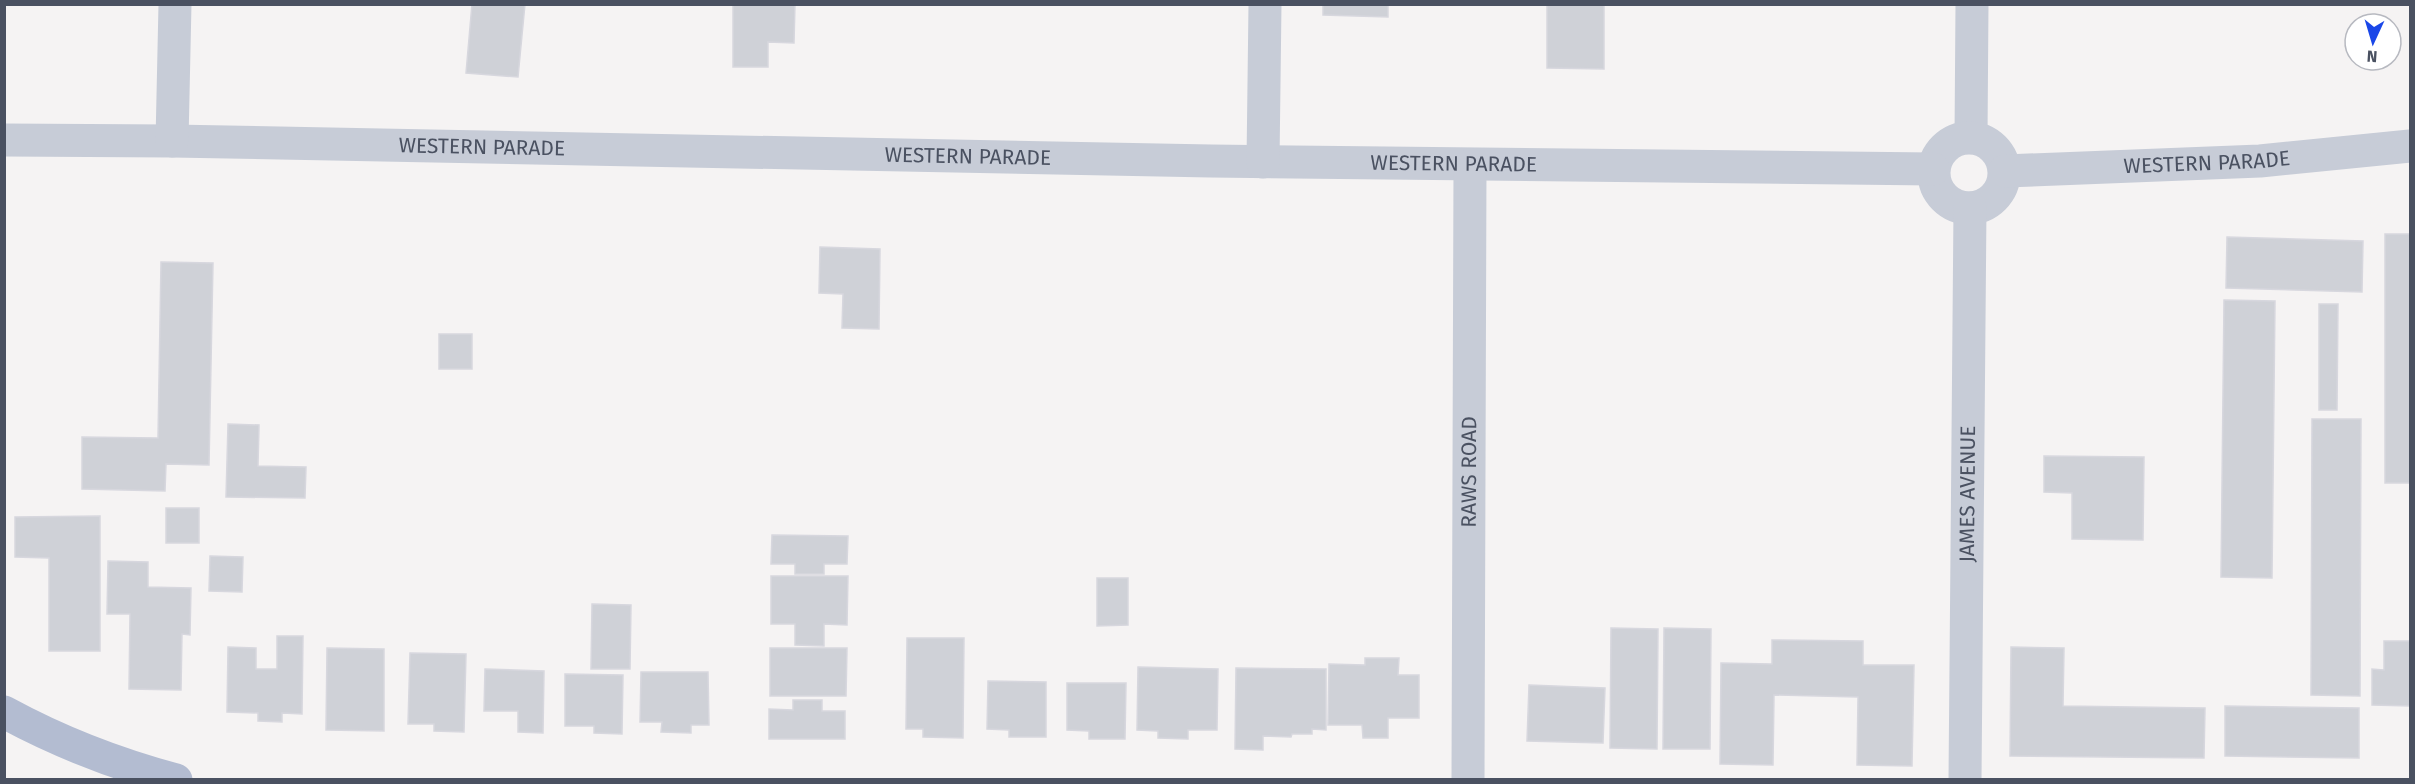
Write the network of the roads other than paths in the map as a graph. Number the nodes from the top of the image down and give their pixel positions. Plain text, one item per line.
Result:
1 (175, 4) edge
2 (1265, 4) edge
3 (1972, 4) edge
4 (1971, 137) junction
5 (4, 140) edge
6 (172, 141) junction
7 (2410, 146) edge
8 (1263, 162) junction
9 (1470, 165) junction
10 (1933, 170) junction
11 (2005, 171) junction
12 (1970, 208) junction
13 (4, 712) edge
14 (176, 780) edge
15 (1468, 780) edge
16 (1965, 780) edge

1 - 6 street
2 - 8 street
3 - 4 street
4 - 10 street
4 - 11 street
5 - 6 street, WESTERN PARADE
6 - 8 street, WESTERN PARADE
7 - 11 street, WESTERN PARADE
8 - 9 street, WESTERN PARADE
9 - 10 street, WESTERN PARADE
9 - 15 street, RAWS ROAD
10 - 12 street
11 - 12 street
12 - 16 street, JAMES AVENUE
13 - 14 main road

